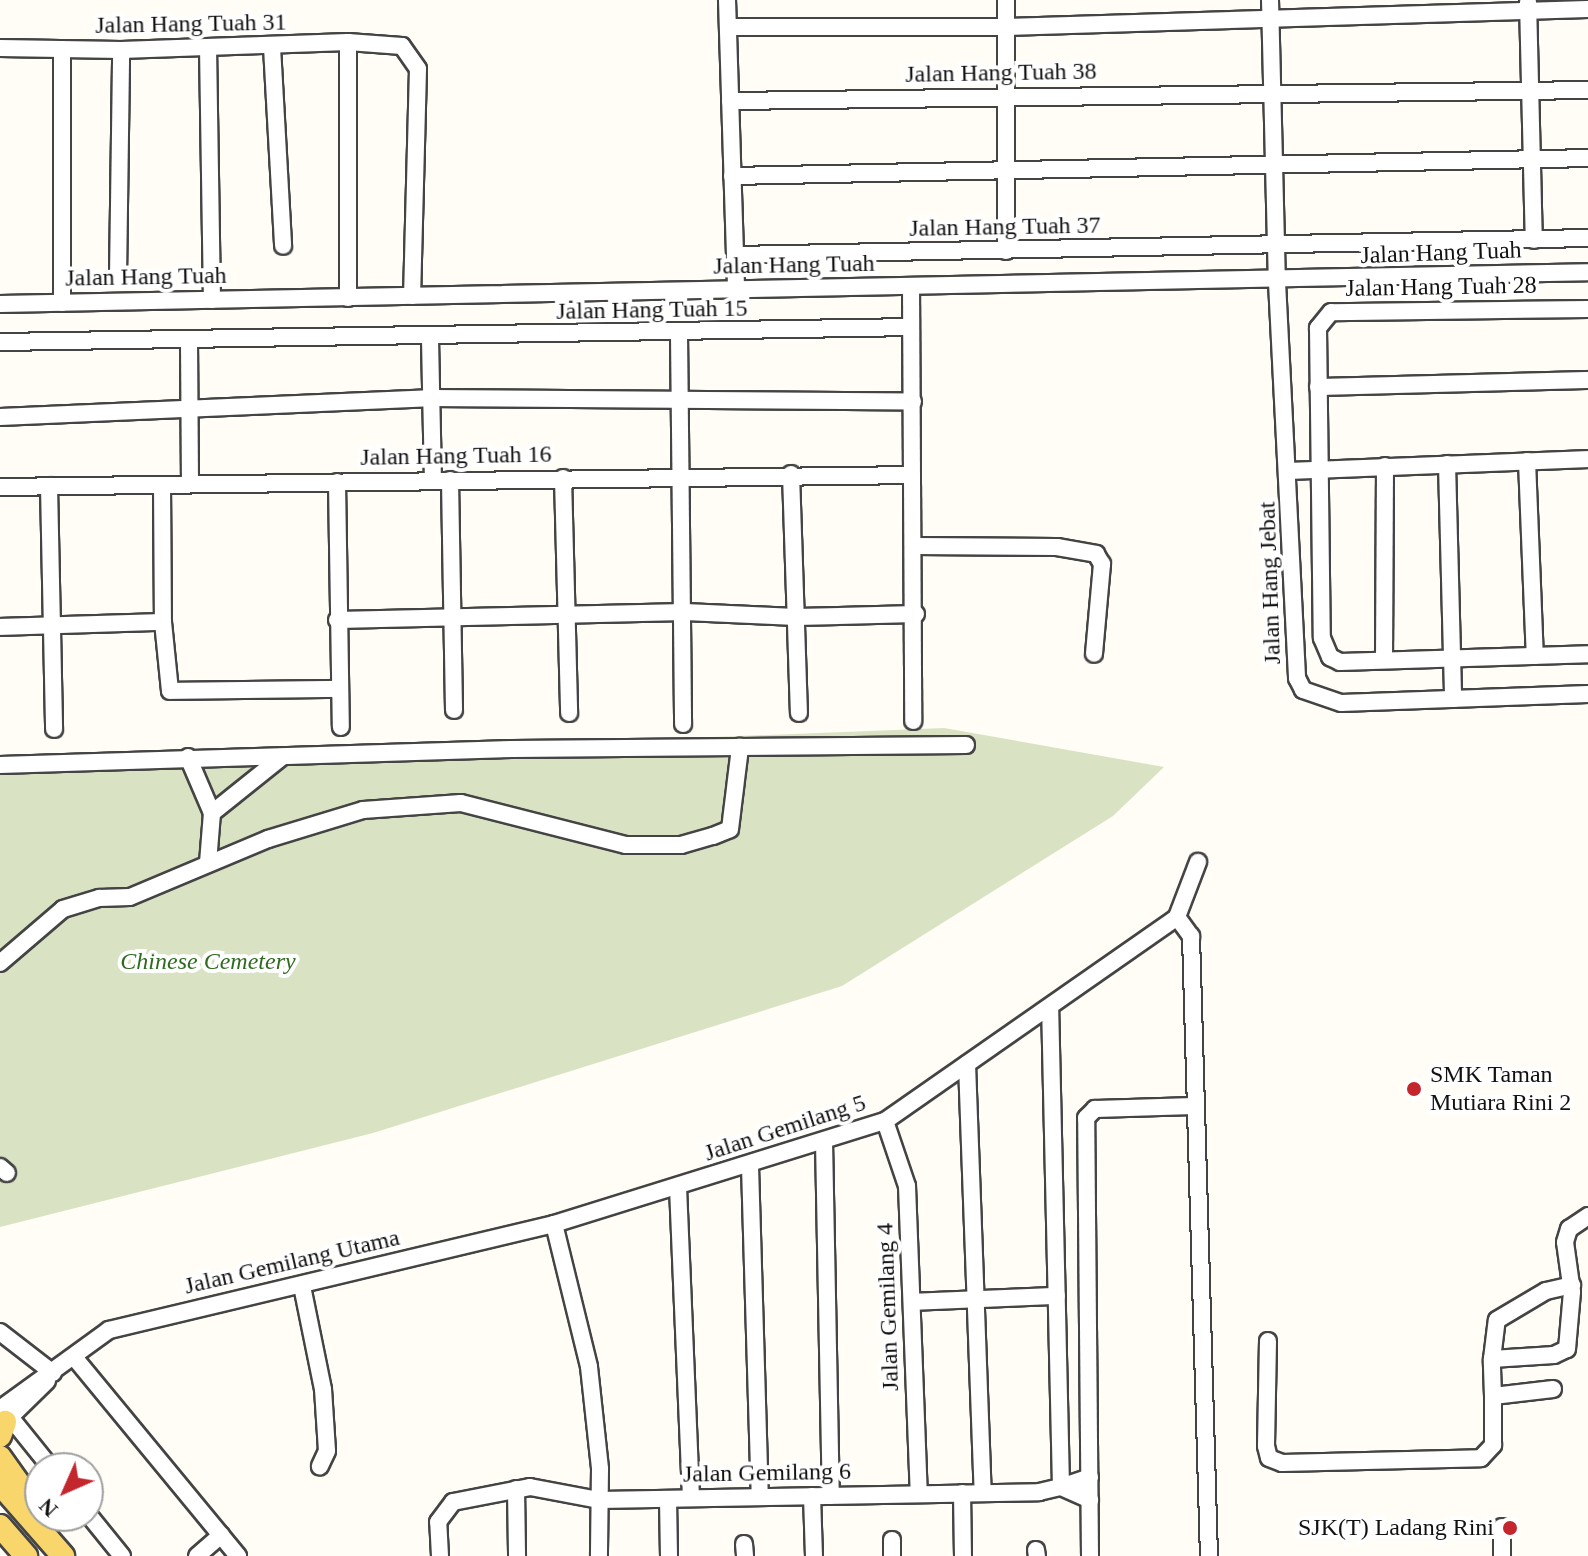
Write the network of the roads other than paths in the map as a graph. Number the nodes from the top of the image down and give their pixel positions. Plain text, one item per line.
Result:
1 (727, 0) edge
2 (1006, 0) edge
3 (1270, 0) edge
4 (1528, 5) edge
5 (1588, 9) edge
6 (1271, 21) junction
7 (728, 27) junction
8 (1006, 27) junction
9 (348, 42) junction
10 (208, 47) junction
11 (272, 47) junction
12 (0, 48) edge
13 (62, 49) junction
14 (121, 50) junction
15 (1528, 90) junction
16 (1588, 90) edge
17 (1272, 93) junction
18 (1006, 97) junction
19 (730, 101) junction
20 (1588, 158) edge
21 (1528, 159) junction
22 (1274, 164) junction
23 (1006, 166) junction
24 (732, 176) junction
25 (1588, 238) edge
26 (1534, 240) junction
27 (283, 246) dead end
28 (1276, 247) junction
29 (1006, 251) junction
30 (735, 255) junction
31 (1588, 272) edge
32 (118, 277) dead end
33 (1277, 282) junction
34 (911, 287) junction
35 (736, 290) junction
36 (412, 296) junction
37 (348, 298) junction
38 (212, 300) junction
39 (62, 303) junction
40 (0, 304) edge
41 (1588, 309) edge
42 (911, 327) junction
43 (679, 334) junction
44 (430, 339) junction
45 (189, 341) junction
46 (0, 342) edge
47 (1588, 380) edge
48 (1318, 387) junction
49 (429, 398) junction
50 (678, 400) junction
51 (913, 401) junction
52 (190, 409) junction
53 (0, 417) edge
54 (1588, 459) edge
55 (1527, 461) junction
56 (1447, 464) junction
57 (1385, 466) junction
58 (1319, 468) junction
59 (1290, 471) junction
60 (791, 474) junction
61 (912, 475) junction
62 (681, 476) junction
63 (563, 478) junction
64 (433, 480) junction
65 (450, 480) junction
66 (337, 482) junction
67 (190, 484) junction
68 (162, 485) junction
69 (49, 486) junction
70 (0, 487) edge
71 (915, 546) junction
72 (685, 612) junction
73 (916, 614) junction
74 (566, 616) junction
75 (796, 617) junction
76 (337, 620) junction
77 (452, 620) junction
78 (163, 622) junction
79 (53, 625) junction
80 (0, 627) edge
81 (1094, 654) dead end
82 (1588, 654) edge
83 (1452, 656) junction
84 (1535, 656) junction
85 (1384, 660) junction
86 (339, 689) junction
87 (1588, 694) edge
88 (1453, 699) junction
89 (454, 710) dead end
90 (569, 713) dead end
91 (799, 713) dead end
92 (913, 721) dead end
93 (683, 724) dead end
94 (341, 727) dead end
95 (54, 729) dead end
96 (966, 745) dead end
97 (740, 747) junction
98 (283, 756) junction
99 (188, 757) junction
100 (0, 765) edge
101 (212, 813) junction
102 (1198, 862) dead end
103 (208, 863) junction
104 (1177, 917) junction
105 (0, 963) edge
106 (1050, 1009) junction
107 (967, 1064) junction
108 (1194, 1106) junction
109 (885, 1121) junction
110 (824, 1141) junction
111 (750, 1166) junction
112 (678, 1187) junction
113 (1588, 1216) edge
114 (554, 1224) junction
115 (1572, 1285) junction
116 (302, 1286) junction
117 (1057, 1296) junction
118 (976, 1298) junction
119 (912, 1302) junction
120 (0, 1332) edge
121 (1268, 1341) dead end
122 (74, 1357) junction
123 (1492, 1359) junction
124 (53, 1373) junction
125 (1553, 1389) dead end
126 (1493, 1396) junction
127 (3, 1418) edge
128 (36, 1452) edge
129 (0, 1457) edge
130 (320, 1466) dead end
131 (1090, 1477) junction
132 (0, 1484) edge
133 (1061, 1487) junction
134 (516, 1489) junction
135 (24, 1490) edge
136 (962, 1493) junction
137 (983, 1493) junction
138 (919, 1494) junction
139 (812, 1496) junction
140 (831, 1496) junction
141 (760, 1497) junction
142 (691, 1498) junction
143 (668, 1499) junction
144 (599, 1500) junction
145 (1090, 1500) junction
146 (0, 1526) edge
147 (1502, 1527) dead end
148 (51, 1532) edge
149 (103, 1532) edge
150 (221, 1535) junction
151 (26, 1556) edge
152 (64, 1556) edge
153 (122, 1556) edge
154 (197, 1556) edge
155 (238, 1556) edge
156 (440, 1556) edge
157 (517, 1556) edge
158 (599, 1556) edge
159 (669, 1556) edge
160 (814, 1556) edge
161 (963, 1556) edge
162 (1090, 1556) edge
163 (1209, 1556) edge
164 (1502, 1556) edge

1 - 7 street
2 - 8 street
3 - 6 street, Jalan Hang Jebat
4 - 5 street
4 - 6 street
4 - 15 street
6 - 8 street
6 - 17 street, Jalan Hang Jebat
7 - 8 street
7 - 19 street
8 - 18 street
9 - 11 street, Jalan Hang Tuah 31
9 - 36 street, Jalan Hang Tuah 31
9 - 37 street
10 - 11 street, Jalan Hang Tuah 31
10 - 14 street, Jalan Hang Tuah 31
10 - 38 street
11 - 27 street
12 - 13 street, Jalan Hang Tuah 31
13 - 14 street, Jalan Hang Tuah 31
13 - 39 street
14 - 32 street
15 - 16 street, Jalan Hang Tuah 38
15 - 17 street, Jalan Hang Tuah 38
15 - 21 street
17 - 18 street, Jalan Hang Tuah 38
17 - 22 street, Jalan Hang Jebat
18 - 19 street, Jalan Hang Tuah 38
18 - 23 street
19 - 24 street
20 - 21 street
21 - 22 street
21 - 26 street
22 - 23 street
22 - 28 street, Jalan Hang Jebat
23 - 24 street
23 - 29 street
24 - 30 street
25 - 26 street, Jalan Hang Tuah 37
26 - 28 street, Jalan Hang Tuah 37
28 - 29 street, Jalan Hang Tuah 37
28 - 33 street, Jalan Hang Jebat
29 - 30 street, Jalan Hang Tuah 37
30 - 35 street
31 - 33 street, Jalan Hang Tuah
33 - 34 street, Jalan Hang Tuah
33 - 59 street, Jalan Hang Jebat
34 - 35 street, Jalan Hang Tuah
34 - 42 street
35 - 36 street, Jalan Hang Tuah
36 - 37 street, Jalan Hang Tuah
37 - 38 street, Jalan Hang Tuah
38 - 39 street, Jalan Hang Tuah
39 - 40 street, Jalan Hang Tuah
41 - 48 street, Jalan Hang Tuah 28
42 - 43 street, Jalan Hang Tuah 15
42 - 51 street
43 - 44 street, Jalan Hang Tuah 15
43 - 50 street
44 - 45 street, Jalan Hang Tuah 15
44 - 49 street
45 - 46 street, Jalan Hang Tuah 15
45 - 52 street
47 - 48 street
48 - 58 street, Jalan Hang Tuah 28
49 - 50 street
49 - 52 street
49 - 64 street
50 - 51 street
50 - 62 street
51 - 61 street
52 - 53 street
52 - 67 street
54 - 55 street
55 - 56 street
55 - 84 street
56 - 57 street
56 - 83 street
57 - 58 street
57 - 85 street
58 - 59 street
58 - 85 street, Jalan Hang Tuah 28
59 - 88 street, Jalan Hang Jebat
60 - 61 street, Jalan Hang Tuah 16
60 - 62 street, Jalan Hang Tuah 16
60 - 75 street
61 - 71 street
62 - 63 street, Jalan Hang Tuah 16
62 - 72 street
63 - 65 street, Jalan Hang Tuah 16
63 - 74 street
64 - 65 street, Jalan Hang Tuah 16
64 - 66 street, Jalan Hang Tuah 16
65 - 77 street
66 - 67 street, Jalan Hang Tuah 16
66 - 76 street
67 - 68 street, Jalan Hang Tuah 16
68 - 69 street, Jalan Hang Tuah 16
68 - 78 street
69 - 70 street, Jalan Hang Tuah 16
69 - 79 street
71 - 73 street
71 - 81 street
72 - 74 street
72 - 75 street
72 - 93 street
73 - 75 street
73 - 92 street
74 - 77 street
74 - 90 street
75 - 91 street
76 - 77 street
76 - 86 street
77 - 89 street
78 - 79 street
78 - 86 street
79 - 80 street
79 - 95 street
82 - 84 street, Jalan Hang Tuah 28
83 - 84 street, Jalan Hang Tuah 28
83 - 85 street, Jalan Hang Tuah 28
83 - 88 street
86 - 94 street
87 - 88 street, Jalan Hang Jebat
96 - 97 street
97 - 98 street
97 - 103 street
98 - 99 street
98 - 101 street
99 - 100 street
99 - 101 street
101 - 103 street
102 - 104 street
103 - 105 street
104 - 106 street, Jalan Gemilang 5
104 - 108 street
106 - 107 street, Jalan Gemilang 5
106 - 117 street
107 - 109 street, Jalan Gemilang 5
107 - 118 street
108 - 131 street
108 - 163 street
109 - 110 street, Jalan Gemilang 5
109 - 119 street, Jalan Gemilang 4
110 - 111 street, Jalan Gemilang 5
110 - 140 street
111 - 112 street, Jalan Gemilang 5
111 - 141 street
112 - 114 street, Jalan Gemilang 5
112 - 142 street
113 - 115 street
114 - 116 street, Jalan Gemilang Utama
114 - 144 street
115 - 123 street
115 - 123 street
116 - 122 street, Jalan Gemilang Utama
116 - 130 street
117 - 118 street
117 - 133 street
118 - 119 street
118 - 137 street
119 - 138 street, Jalan Gemilang 4
120 - 124 street
121 - 126 street
122 - 124 street, Jalan Gemilang Utama
122 - 150 street
123 - 126 street
124 - 127 street, Jalan Gemilang Utama
125 - 126 street
127 - 128 street
129 - 135 main road
131 - 133 street
131 - 145 street
132 - 152 main road
133 - 137 street, Jalan Gemilang 6
133 - 145 street
134 - 144 street, Jalan Gemilang 6
134 - 156 street, Jalan Gemilang 6
134 - 157 street
136 - 137 street, Jalan Gemilang 6
136 - 138 street, Jalan Gemilang 6
136 - 161 street
138 - 140 street, Jalan Gemilang 6
139 - 140 street, Jalan Gemilang 6
139 - 141 street, Jalan Gemilang 6
139 - 160 street
141 - 142 street, Jalan Gemilang 6
142 - 143 street, Jalan Gemilang 6
143 - 144 street, Jalan Gemilang 6
143 - 159 street
144 - 158 street
145 - 162 street
146 - 151 main road
147 - 164 street
148 - 152 main road
149 - 153 street
150 - 154 street
150 - 155 street

